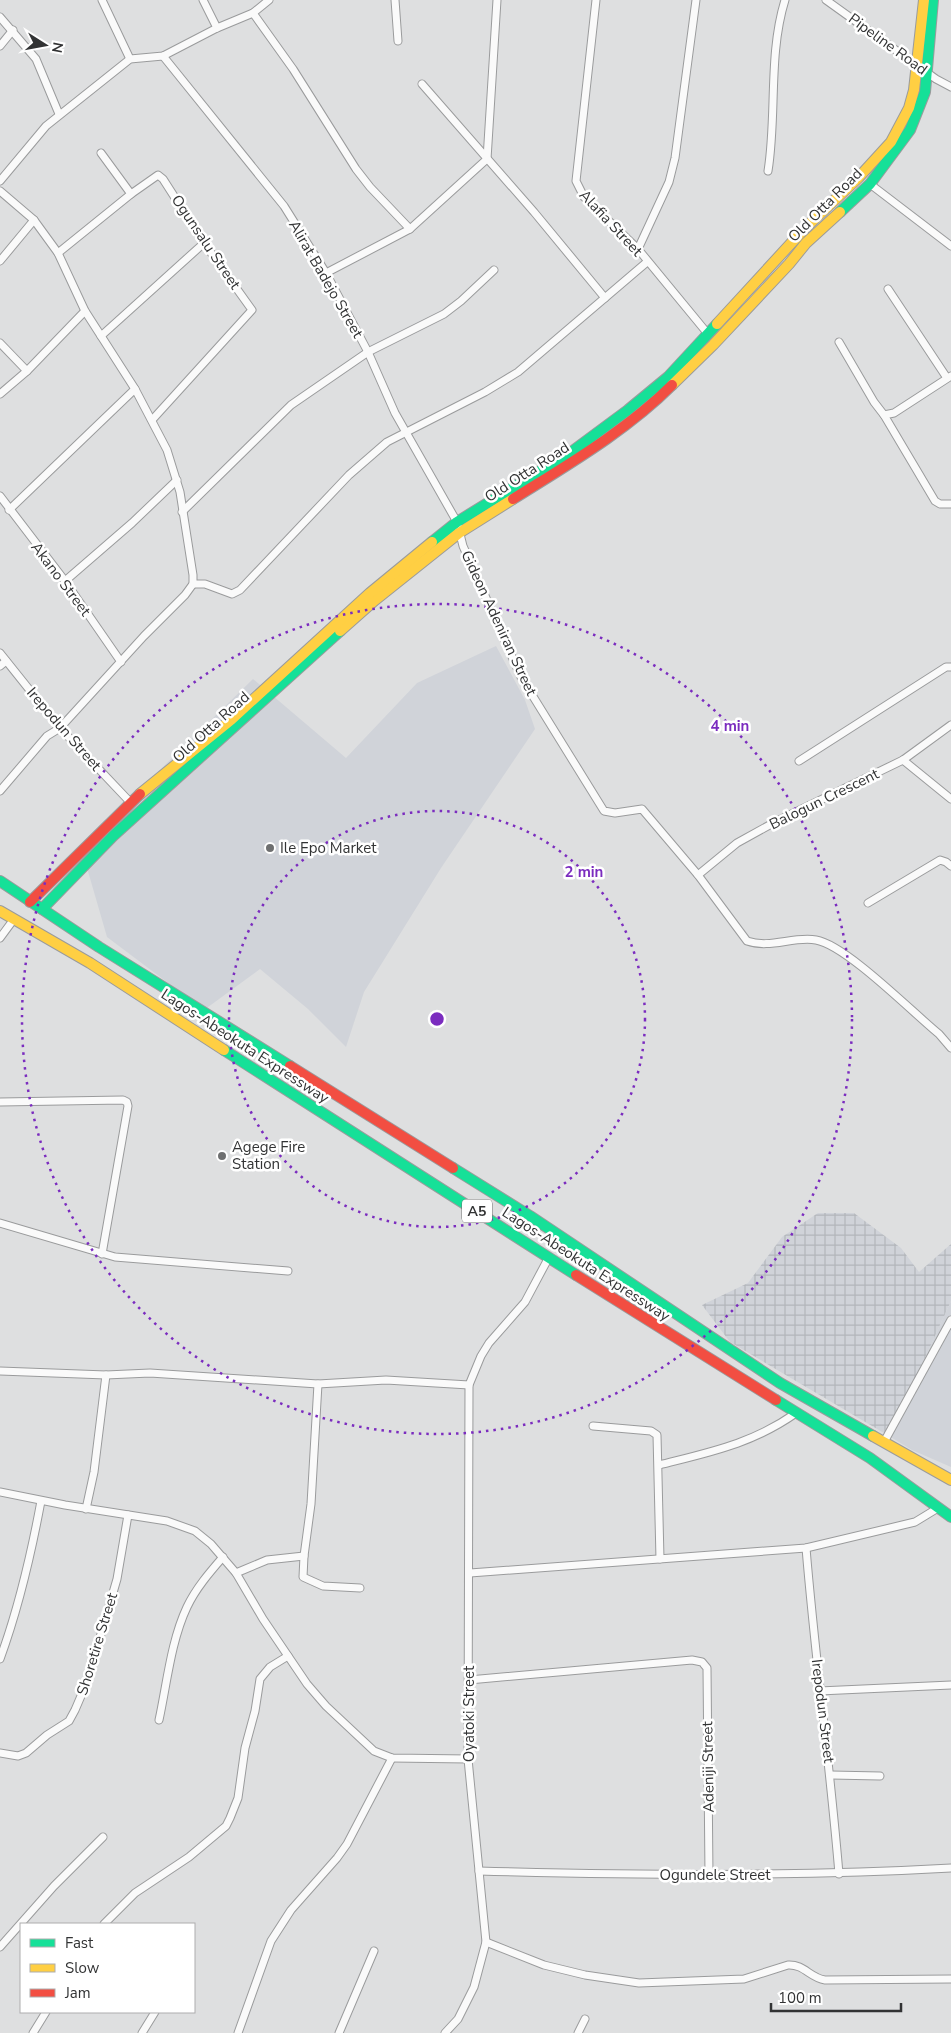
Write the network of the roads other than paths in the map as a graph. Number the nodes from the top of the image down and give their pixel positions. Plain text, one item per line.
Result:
1 (102, 0) edge
2 (203, 0) edge
3 (269, 0) edge
4 (395, 0) edge
5 (497, 0) edge
6 (596, 0) edge
7 (696, 0) edge
8 (785, 0) edge
9 (826, 0) edge
10 (924, 0) edge
11 (933, 0) edge
12 (253, 12) junction
13 (0, 17) edge
14 (216, 28) junction
15 (13, 30) junction
16 (398, 41) dead end
17 (0, 46) edge
18 (163, 56) junction
19 (130, 59) junction
20 (918, 65) junction
21 (927, 72) junction
22 (422, 84) dead end
23 (951, 87) edge
24 (59, 114) junction
25 (101, 154) dead end
26 (486, 160) junction
27 (768, 171) dead end
28 (0, 181) edge
29 (870, 184) junction
30 (0, 191) edge
31 (131, 194) junction
32 (34, 220) junction
33 (410, 229) junction
34 (204, 243) junction
35 (951, 246) edge
36 (638, 249) junction
37 (58, 253) junction
38 (0, 261) edge
39 (647, 262) junction
40 (494, 270) dead end
41 (326, 273) junction
42 (888, 289) dead end
43 (605, 298) junction
44 (85, 311) junction
45 (708, 334) junction
46 (102, 336) junction
47 (839, 342) dead end
48 (0, 343) edge
49 (368, 352) junction
50 (27, 371) junction
51 (949, 377) edge
52 (134, 388) junction
53 (0, 394) edge
54 (884, 415) junction
55 (152, 420) junction
56 (407, 432) junction
57 (177, 480) junction
58 (0, 496) edge
59 (951, 504) edge
60 (9, 510) junction
61 (182, 512) junction
62 (457, 522) junction
63 (460, 533) junction
64 (65, 581) junction
65 (193, 584) junction
66 (0, 653) edge
67 (121, 662) junction
68 (3, 664) edge
69 (951, 667) edge
70 (951, 725) edge
71 (60, 728) junction
72 (903, 760) junction
73 (799, 761) dead end
74 (0, 791) edge
75 (951, 799) edge
76 (131, 803) junction
77 (951, 866) edge
78 (698, 875) junction
79 (0, 881) edge
80 (30, 902) junction
81 (868, 903) dead end
82 (42, 909) junction
83 (0, 910) edge
84 (14, 919) junction
85 (0, 938) edge
86 (951, 1048) edge
87 (0, 1102) edge
88 (0, 1223) edge
89 (102, 1254) junction
90 (549, 1257) junction
91 (288, 1271) dead end
92 (951, 1320) edge
93 (0, 1371) edge
94 (106, 1375) junction
95 (318, 1384) junction
96 (469, 1385) junction
97 (796, 1413) junction
98 (593, 1426) dead end
99 (884, 1442) junction
100 (658, 1465) junction
101 (951, 1480) edge
102 (0, 1492) edge
103 (41, 1501) junction
104 (938, 1508) junction
105 (86, 1509) junction
106 (128, 1515) junction
107 (951, 1517) edge
108 (806, 1548) junction
109 (304, 1556) junction
110 (223, 1557) junction
111 (660, 1560) junction
112 (236, 1573) junction
113 (470, 1573) junction
114 (360, 1588) dead end
115 (288, 1656) junction
116 (0, 1659) edge
117 (468, 1680) junction
118 (951, 1684) edge
119 (820, 1691) junction
120 (159, 1720) dead end
121 (0, 1753) edge
122 (392, 1758) junction
123 (468, 1759) junction
124 (830, 1775) junction
125 (880, 1776) dead end
126 (103, 1837) dead end
127 (951, 1868) edge
128 (480, 1871) junction
129 (839, 1874) junction
130 (709, 1875) junction
131 (21, 1923) edge
132 (105, 1923) edge
133 (20, 1924) edge
134 (485, 1945) junction
135 (0, 1947) edge
136 (374, 1952) dead end
137 (951, 1980) edge
138 (45, 2013) edge
139 (154, 2013) edge
140 (585, 2019) dead end
141 (33, 2033) edge
142 (142, 2033) edge
143 (238, 2033) edge
144 (339, 2033) edge
145 (445, 2033) edge
146 (578, 2033) edge

1 - 19 street
2 - 14 street
3 - 12 street
4 - 16 street
5 - 26 street
6 - 36 street, Alafia Street
7 - 36 street
8 - 27 street
9 - 20 street, Pipeline Road
10 - 20 main road, Old Otta Road
11 - 21 main road, Old Otta Road
12 - 14 street
12 - 33 street
13 - 15 street
14 - 18 street
15 - 17 street
15 - 24 street
18 - 19 street
18 - 41 street, Alirat Badejo Street
19 - 24 street
20 - 21 street, Pipeline Road
20 - 45 main road, Old Otta Road
21 - 23 street, Pipeline Road
21 - 29 main road, Old Otta Road
22 - 26 street
24 - 28 street
25 - 31 street
26 - 33 street
26 - 43 street
29 - 35 street
29 - 63 main road, Old Otta Road
30 - 32 street
31 - 34 street, Ogunsalu Street
31 - 37 street
32 - 37 street
32 - 38 street
33 - 41 street
34 - 46 street
34 - 55 street, Ogunsalu Street
36 - 39 street, Alafia Street
37 - 44 street
39 - 43 street
39 - 45 street, Alafia Street
40 - 49 street
41 - 49 street, Alirat Badejo Street
42 - 51 street
43 - 56 street
44 - 46 street
44 - 50 street
45 - 62 main road, Old Otta Road
46 - 52 street
47 - 54 street
48 - 50 street
49 - 56 street, Alirat Badejo Street
49 - 61 street
50 - 53 street
51 - 54 street
52 - 55 street
52 - 60 street
54 - 59 street
55 - 57 street
56 - 62 street, Alirat Badejo Street
56 - 65 street
57 - 61 street
57 - 64 street
58 - 60 street, Akano Street
60 - 64 street, Akano Street
61 - 65 street
62 - 63 street, Alirat Badejo Street
62 - 76 main road, Old Otta Road
63 - 78 street, Gideon Adeniran Street
63 - 82 main road, Old Otta Road
64 - 67 street, Akano Street
65 - 67 street
66 - 68 street, Irepodun Street
67 - 71 street
68 - 71 street, Irepodun Street
69 - 73 street
70 - 72 street, Balogun Crescent
71 - 74 street
71 - 76 street, Irepodun Street
72 - 75 street
72 - 78 street, Balogun Crescent
76 - 80 main road, Old Otta Road
77 - 81 street
78 - 86 street, Gideon Adeniran Street
79 - 80 main road, Lagos-Abeokuta Expressway / A5
80 - 82 main road, Lagos-Abeokuta Expressway / A5
82 - 99 main road, Lagos-Abeokuta Expressway / A5
83 - 84 main road, Lagos-Abeokuta Expressway / A5
84 - 85 street
84 - 90 main road, Lagos-Abeokuta Expressway / A5
87 - 89 street
88 - 89 street
89 - 91 street
90 - 96 street
90 - 97 main road, Lagos-Abeokuta Expressway / A5
92 - 99 street
93 - 94 street
94 - 95 street
94 - 105 street
95 - 96 street
95 - 109 street
96 - 113 street, Oyatoki Street
97 - 100 street
97 - 104 main road, Lagos-Abeokuta Expressway / A5
98 - 100 street
99 - 101 main road, Lagos-Abeokuta Expressway / A5
100 - 111 street
102 - 103 street
103 - 105 street
103 - 116 street
104 - 107 main road, Lagos-Abeokuta Expressway / A5
104 - 108 street
105 - 106 street
106 - 110 street
106 - 121 street, Shoretire Street
108 - 111 street
108 - 119 street, Irepodun Street
109 - 112 street
109 - 114 street
110 - 112 street
110 - 120 street
111 - 113 street
112 - 115 street
113 - 117 street, Oyatoki Street
115 - 122 street
115 - 132 street
117 - 123 street, Oyatoki Street
117 - 130 street, Adeniji Street
118 - 119 street
119 - 124 street, Irepodun Street
122 - 123 street
122 - 143 street
123 - 128 street, Oyatoki Street
124 - 125 street
124 - 129 street, Irepodun Street
126 - 131 street
127 - 129 street, Ogundele Street
128 - 130 street, Ogundele Street
128 - 134 street, Oyatoki Street
129 - 130 street, Ogundele Street
133 - 135 street
134 - 137 street
134 - 145 street, Oyatoki Street
136 - 144 street
138 - 141 street
139 - 142 street
140 - 146 street

